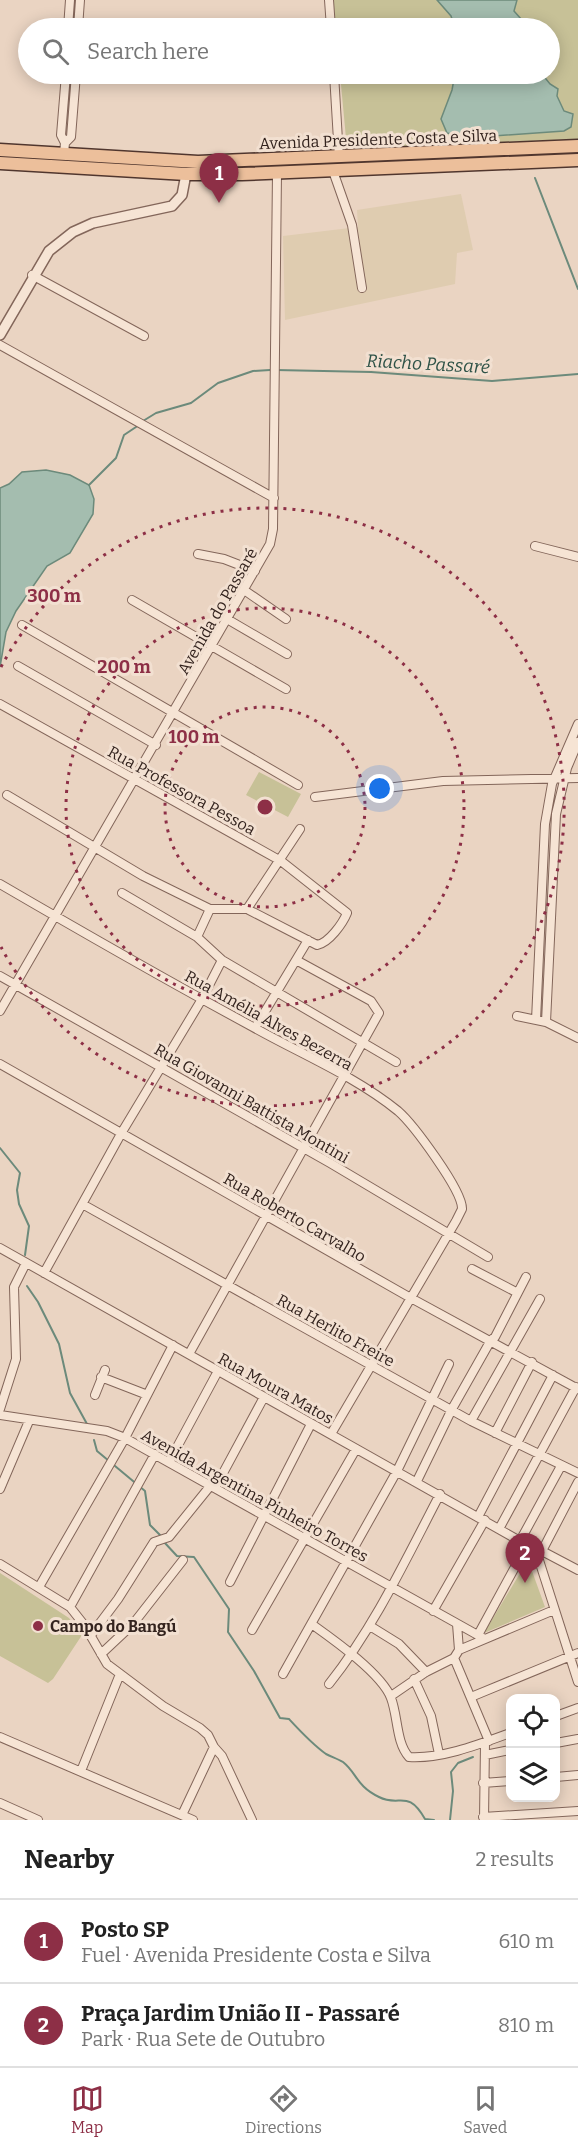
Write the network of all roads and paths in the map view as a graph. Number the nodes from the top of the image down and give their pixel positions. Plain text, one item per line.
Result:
1 (70, 0) edge
2 (80, 0) edge
3 (329, 0) edge
4 (69, 18) edge
5 (79, 18) edge
6 (330, 18) edge
7 (65, 84) edge
8 (75, 84) edge
9 (334, 84) edge
10 (578, 146) edge
11 (0, 150) edge
12 (395, 154) junction
13 (70, 155) junction
14 (376, 156) junction
15 (339, 158) junction
16 (578, 160) edge
17 (0, 163) edge
18 (396, 169) junction
19 (193, 170) junction
20 (377, 170) junction
21 (333, 171) junction
22 (276, 173) junction
23 (32, 275) junction
24 (362, 288) dead end
25 (0, 335) edge
26 (144, 336) dead end
27 (0, 345) edge
28 (273, 498) junction
29 (536, 546) dead end
30 (198, 554) dead end
31 (578, 557) edge
32 (255, 572) junction
33 (244, 590) junction
34 (132, 600) dead end
35 (227, 619) junction
36 (285, 619) dead end
37 (22, 625) dead end
38 (212, 645) junction
39 (287, 654) dead end
40 (18, 666) dead end
41 (286, 689) dead end
42 (0, 704) edge
43 (175, 712) junction
44 (578, 724) edge
45 (578, 742) edge
46 (156, 745) junction
47 (578, 778) edge
48 (135, 780) junction
49 (554, 780) junction
50 (563, 780) junction
51 (298, 785) dead end
52 (7, 795) dead end
53 (315, 797) dead end
54 (300, 829) dead end
55 (96, 848) junction
56 (281, 861) junction
57 (0, 884) edge
58 (122, 893) dead end
59 (210, 909) junction
60 (247, 909) junction
61 (57, 917) junction
62 (196, 938) junction
63 (308, 940) junction
64 (222, 960) junction
65 (296, 960) junction
66 (0, 976) edge
67 (16, 985) junction
68 (276, 993) junction
69 (202, 999) junction
70 (0, 1011) edge
71 (517, 1016) dead end
72 (536, 1020) junction
73 (546, 1022) junction
74 (255, 1028) junction
75 (578, 1038) edge
76 (361, 1042) junction
77 (396, 1062) dead end
78 (0, 1064) edge
79 (162, 1067) junction
80 (343, 1075) junction
81 (122, 1132) junction
82 (303, 1148) junction
83 (84, 1205) junction
84 (266, 1216) junction
85 (450, 1232) junction
86 (0, 1248) edge
87 (488, 1257) dead end
88 (26, 1263) junction
89 (472, 1269) dead end
90 (44, 1273) junction
91 (526, 1277) dead end
92 (227, 1286) junction
93 (516, 1292) junction
94 (409, 1297) junction
95 (540, 1299) dead end
96 (491, 1340) junction
97 (173, 1345) junction
98 (511, 1351) junction
99 (189, 1354) junction
100 (532, 1362) junction
101 (448, 1364) dead end
102 (371, 1365) junction
103 (218, 1371) junction
104 (554, 1375) junction
105 (577, 1388) edge
106 (145, 1394) junction
107 (95, 1395) dead end
108 (264, 1397) junction
109 (430, 1398) junction
110 (0, 1409) edge
111 (452, 1409) junction
112 (0, 1415) edge
113 (29, 1421) junction
114 (471, 1421) junction
115 (311, 1424) junction
116 (495, 1433) junction
117 (331, 1434) junction
118 (125, 1438) junction
119 (516, 1445) junction
120 (356, 1449) junction
121 (155, 1454) junction
122 (539, 1456) junction
123 (169, 1461) junction
124 (561, 1466) junction
125 (397, 1472) junction
126 (578, 1473) edge
127 (417, 1481) junction
128 (578, 1482) edge
129 (213, 1486) junction
130 (0, 1489) edge
131 (440, 1494) junction
132 (265, 1515) junction
133 (481, 1519) junction
134 (499, 1529) junction
135 (307, 1537) junction
136 (524, 1543) junction
137 (539, 1552) junction
138 (183, 1560) dead end
139 (349, 1562) junction
140 (0, 1564) edge
141 (578, 1570) edge
142 (230, 1582) dead end
143 (391, 1586) junction
144 (39, 1587) junction
145 (70, 1607) junction
146 (554, 1610) junction
147 (433, 1611) junction
148 (313, 1624) junction
149 (457, 1624) junction
150 (370, 1626) junction
151 (252, 1630) dead end
152 (91, 1635) junction
153 (481, 1637) junction
154 (459, 1650) junction
155 (354, 1653) junction
156 (578, 1653) edge
157 (100, 1654) junction
158 (569, 1656) junction
159 (454, 1658) junction
160 (426, 1672) junction
161 (120, 1674) junction
162 (283, 1674) dead end
163 (414, 1679) junction
164 (578, 1682) edge
165 (329, 1684) dead end
166 (391, 1696) junction
167 (471, 1697) junction
168 (578, 1708) edge
169 (560, 1714) edge
170 (506, 1735) edge
171 (0, 1737) edge
172 (578, 1739) edge
173 (487, 1742) junction
174 (560, 1742) edge
175 (214, 1747) junction
176 (506, 1751) edge
177 (439, 1754) junction
178 (485, 1755) junction
179 (81, 1771) junction
180 (578, 1775) edge
181 (560, 1777) edge
182 (506, 1781) edge
183 (483, 1783) junction
184 (0, 1803) edge
185 (578, 1811) edge
186 (182, 1815) junction
187 (20, 1816) edge
188 (550, 1816) edge
189 (517, 1818) edge
190 (484, 1819) edge
191 (38, 1820) edge
192 (193, 1820) edge
193 (252, 1820) edge

1 - 4 street
2 - 5 street
3 - 6 street
7 - 13 street
8 - 13 street
9 - 15 street
10 - 12 main road, Avenida Presidente Costa e Silva
11 - 13 main road, Avenida Presidente Costa e Silva
12 - 14 main road, Avenida Presidente Costa e Silva
12 - 18 main road
13 - 17 main road, Avenida Presidente Costa e Silva
13 - 19 main road, Avenida Presidente Costa e Silva
14 - 15 main road, Avenida Presidente Costa e Silva
14 - 20 main road
15 - 19 main road, Avenida Presidente Costa e Silva
16 - 18 main road, Avenida Presidente Costa e Silva
18 - 20 main road, Avenida Presidente Costa e Silva
19 - 22 main road, Avenida Presidente Costa e Silva
19 - 23 street
20 - 21 main road, Avenida Presidente Costa e Silva
21 - 22 main road, Avenida Presidente Costa e Silva
21 - 24 street
22 - 28 street, Avenida do Passaré
23 - 25 street
23 - 26 street
27 - 28 street
28 - 32 street, Avenida do Passaré
29 - 31 street
30 - 32 street
32 - 33 street, Avenida do Passaré
33 - 35 street, Avenida do Passaré
33 - 36 street
34 - 38 street
35 - 38 street, Avenida do Passaré
35 - 39 street
37 - 43 street
38 - 41 street
38 - 43 street, Avenida do Passaré
40 - 46 street
42 - 48 street, Rua Professora Pessoa
43 - 46 street, Avenida do Passaré
43 - 51 street
44 - 49 street
45 - 50 street
46 - 48 street, Avenida do Passaré
47 - 50 street
48 - 55 street, Avenida do Passaré
48 - 56 street, Rua Professora Pessoa
49 - 50 street
49 - 53 street
49 - 72 street
50 - 73 street
52 - 55 street
54 - 56 street
55 - 59 street
55 - 61 street, Avenida do Passaré
56 - 60 street
56 - 63 street, Rua Professora Pessoa
57 - 61 street, Rua Amélia Alves Bezerra
58 - 62 street
59 - 60 street
59 - 62 street
60 - 63 street
61 - 67 street, Avenida do Passaré
61 - 69 street, Rua Amélia Alves Bezerra
62 - 64 street
63 - 65 street
64 - 68 street
64 - 69 street
65 - 68 street
65 - 76 street
66 - 67 street, Rua Giovanni Battista Montini
67 - 70 street, Avenida do Passaré
67 - 79 street, Rua Giovanni Battista Montini
68 - 74 street
68 - 76 street
69 - 74 street, Rua Amélia Alves Bezerra
69 - 79 street
71 - 72 street
72 - 73 street
73 - 75 street
74 - 80 street, Rua Amélia Alves Bezerra
76 - 77 street
76 - 80 street
78 - 81 street, Rua Roberto Carvalho
79 - 81 street
79 - 82 street, Rua Giovanni Battista Montini
80 - 82 street
80 - 85 street, Rua Amélia Alves Bezerra
81 - 83 street
81 - 84 street, Rua Roberto Carvalho
82 - 84 street
82 - 85 street, Rua Giovanni Battista Montini
83 - 90 street
83 - 92 street, Rua Herlito Freire
84 - 92 street
84 - 94 street, Rua Roberto Carvalho
85 - 87 street, Rua Giovanni Battista Montini
85 - 94 street
86 - 88 street, Rua Moura Matos
88 - 90 street, Rua Moura Matos
88 - 110 street
89 - 93 street
90 - 97 street, Rua Moura Matos
91 - 93 street
92 - 99 street
92 - 102 street, Rua Herlito Freire
93 - 96 street
94 - 96 street, Rua Roberto Carvalho
94 - 102 street
95 - 98 street
96 - 98 street, Rua Roberto Carvalho
96 - 111 street
97 - 99 street, Rua Moura Matos
97 - 106 street
98 - 100 street, Rua Roberto Carvalho
98 - 114 street
99 - 103 street, Rua Moura Matos
100 - 104 street, Rua Roberto Carvalho
100 - 116 street
101 - 109 street
102 - 109 street, Rua Herlito Freire
102 - 117 street
103 - 108 street, Rua Moura Matos
103 - 123 street
104 - 105 street, Rua Roberto Carvalho
104 - 119 street
105 - 122 street
106 - 107 street
106 - 118 street
108 - 115 street, Rua Moura Matos
108 - 129 street
109 - 111 street, Rua Herlito Freire
109 - 125 street
111 - 114 street, Rua Herlito Freire
111 - 127 street
112 - 113 street, Avenida Argentina Pinheiro Torres
113 - 118 street, Avenida Argentina Pinheiro Torres
113 - 130 street
114 - 116 street, Rua Herlito Freire
115 - 117 street, Rua Moura Matos
115 - 132 street
116 - 119 street, Rua Herlito Freire
117 - 120 street, Rua Moura Matos
118 - 121 street, Avenida Argentina Pinheiro Torres
118 - 144 street
119 - 122 street, Rua Herlito Freire
119 - 133 street
120 - 125 street, Rua Moura Matos
120 - 135 street
121 - 123 street, Avenida Argentina Pinheiro Torres
121 - 145 street
122 - 124 street, Rua Herlito Freire
122 - 134 street
123 - 129 street, Avenida Argentina Pinheiro Torres
124 - 126 street, Rua Herlito Freire
124 - 136 street
125 - 127 street, Rua Moura Matos
125 - 139 street
127 - 131 street, Rua Moura Matos
128 - 137 street
129 - 132 street, Avenida Argentina Pinheiro Torres
129 - 152 street
131 - 133 street, Rua Moura Matos
131 - 143 street
132 - 135 street, Avenida Argentina Pinheiro Torres
132 - 142 street
133 - 134 street, Rua Moura Matos
133 - 147 street
134 - 136 street, Rua Moura Matos
135 - 139 street, Avenida Argentina Pinheiro Torres
135 - 151 street
136 - 137 street, Rua Moura Matos
136 - 153 street
137 - 141 street, Rua Moura Matos
137 - 146 street
138 - 157 street
139 - 143 street, Avenida Argentina Pinheiro Torres
139 - 148 street
140 - 144 street
143 - 147 street, Avenida Argentina Pinheiro Torres
143 - 150 street
144 - 145 street
145 - 152 street
146 - 153 street
146 - 158 street
147 - 149 street, Avenida Argentina Pinheiro Torres
148 - 155 street
148 - 162 street
149 - 153 street, Avenida Argentina Pinheiro Torres
149 - 154 street
150 - 155 street
150 - 160 street
152 - 157 street
153 - 154 street
154 - 159 street
155 - 165 street
155 - 166 street
156 - 158 street
157 - 161 street
158 - 164 street
158 - 167 street
159 - 160 street
159 - 167 street
160 - 163 street
161 - 175 street
161 - 179 street
163 - 166 street
163 - 177 street
166 - 177 street
167 - 173 street
168 - 169 street
170 - 173 street
171 - 179 street
172 - 174 street
173 - 177 street
173 - 178 street
175 - 186 street
175 - 193 street
176 - 178 street
178 - 183 street
179 - 186 street
180 - 181 street
182 - 183 street
183 - 190 street
184 - 187 street
185 - 188 street
186 - 192 street
187 - 191 street
188 - 189 street
189 - 190 street

